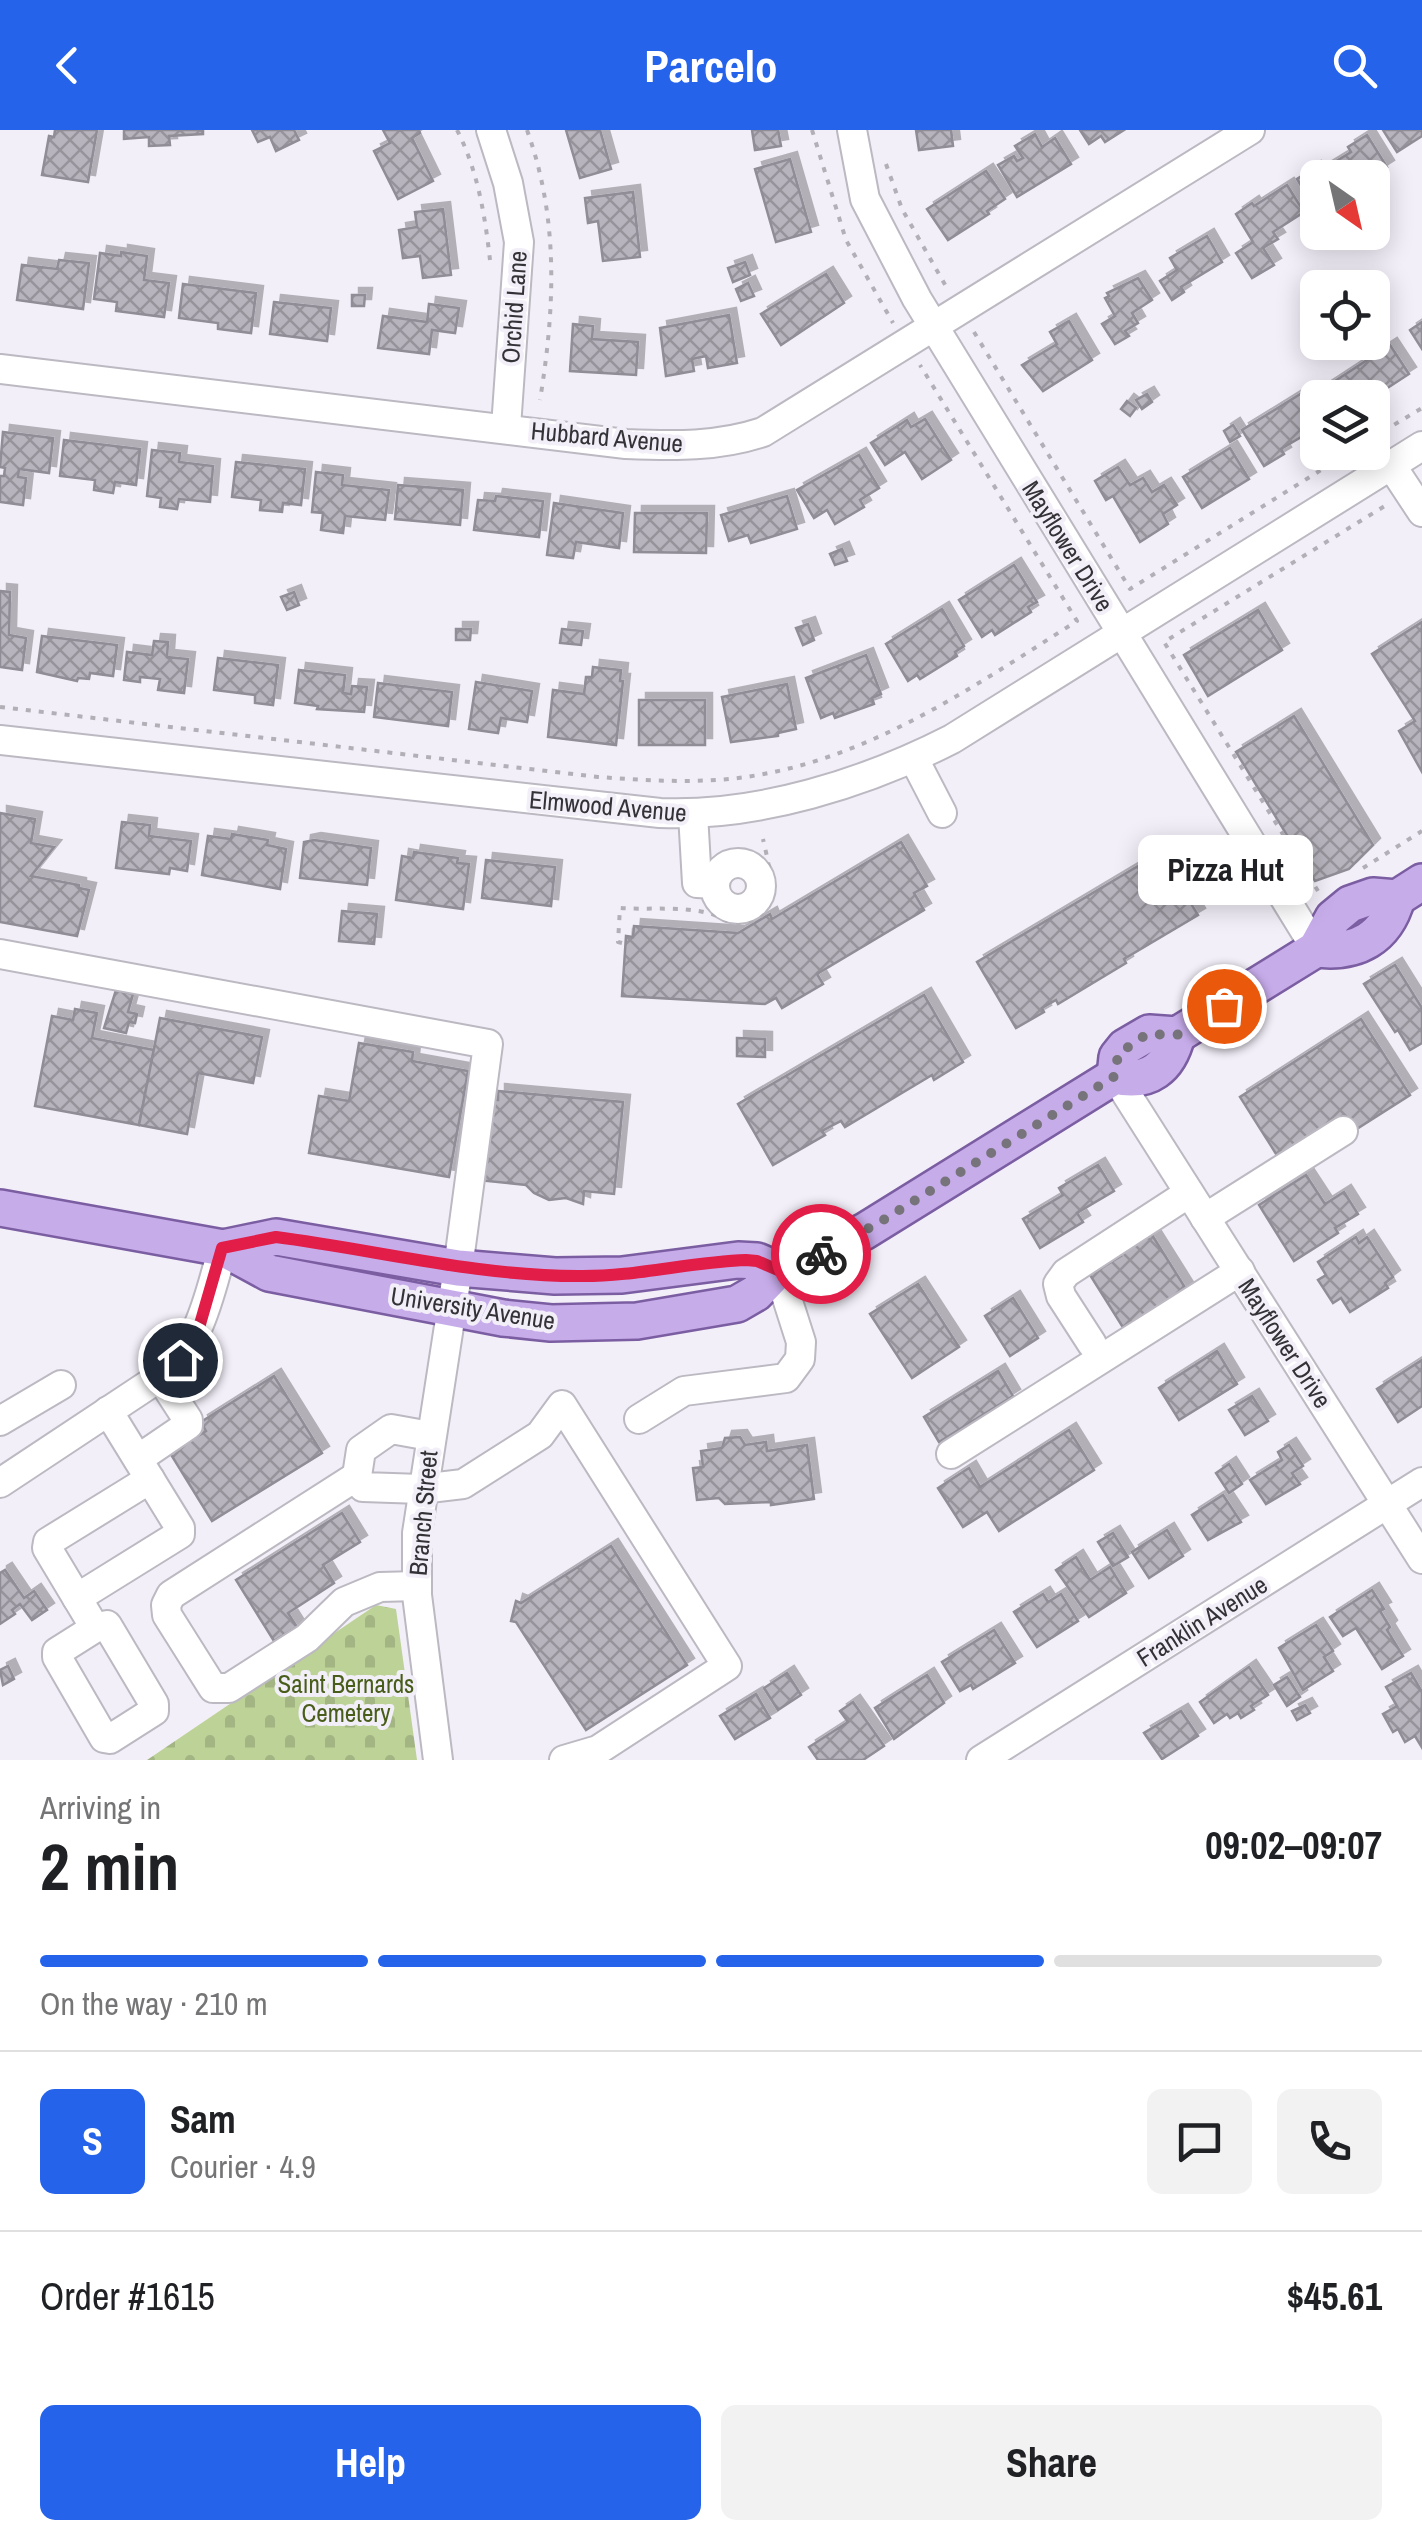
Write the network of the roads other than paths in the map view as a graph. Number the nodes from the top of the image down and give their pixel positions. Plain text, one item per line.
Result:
1 (491, 130) edge
2 (852, 130) edge
3 (1250, 130) edge
4 (932, 325) junction
5 (0, 369) edge
6 (506, 427) junction
7 (1422, 446) edge
8 (1392, 464) junction
9 (1415, 502) edge
10 (1121, 632) junction
11 (0, 740) edge
12 (914, 759) junction
13 (942, 813) dead end
14 (692, 814) junction
15 (715, 884) dead end
16 (1410, 890) edge
17 (1316, 948) junction
18 (0, 954) edge
19 (1115, 1076) junction
20 (1343, 1131) dead end
21 (1189, 1193) junction
22 (0, 1208) edge
23 (1205, 1218) junction
24 (222, 1248) junction
25 (458, 1268) junction
26 (778, 1270) junction
27 (1240, 1271) junction
28 (452, 1308) junction
29 (1092, 1344) dead end
30 (160, 1377) junction
31 (61, 1385) dead end
32 (108, 1412) junction
33 (638, 1419) dead end
34 (0, 1421) edge
35 (430, 1436) junction
36 (950, 1454) dead end
37 (144, 1469) junction
38 (357, 1476) junction
39 (1422, 1482) edge
40 (0, 1483) edge
41 (421, 1489) junction
42 (1388, 1503) junction
43 (1422, 1559) edge
44 (417, 1586) junction
45 (77, 1598) junction
46 (95, 1628) dead end
47 (438, 1760) edge
48 (564, 1760) edge
49 (981, 1760) edge

1 - 6 street, Orchid Lane
2 - 4 street, Mayflower Drive
3 - 4 street, Hubbard Avenue
4 - 6 street, Hubbard Avenue
4 - 10 street, Mayflower Drive
5 - 6 street, Hubbard Avenue
7 - 8 street, Elmwood Avenue
8 - 9 street
8 - 10 street, Elmwood Avenue
10 - 12 street, Elmwood Avenue
10 - 17 street, Mayflower Drive
11 - 14 street, Elmwood Avenue
12 - 13 street
12 - 14 street, Elmwood Avenue
14 - 15 street
16 - 17 main road, University Avenue
17 - 19 main road, University Avenue
18 - 25 street, Branch Street
19 - 21 street, Mayflower Drive
19 - 26 main road, University Avenue
20 - 23 street
21 - 23 street, Mayflower Drive
21 - 29 street
22 - 24 main road, University Avenue
23 - 27 street, Mayflower Drive
24 - 25 main road, University Avenue
24 - 28 main road, University Avenue
24 - 30 street
25 - 26 main road, University Avenue
25 - 28 street, Branch Street
26 - 28 main road, University Avenue
26 - 33 street
27 - 36 street
27 - 42 street, Mayflower Drive
28 - 35 street, Branch Street
30 - 32 street
30 - 37 street
31 - 34 street
32 - 37 street
32 - 40 street
35 - 38 street
35 - 41 street, Branch Street
37 - 45 street
37 - 45 street
38 - 41 street
38 - 44 street
39 - 42 street, Franklin Avenue
41 - 44 street, Branch Street
41 - 48 street
42 - 43 street, Mayflower Drive
42 - 49 street, Franklin Avenue
44 - 47 street, Branch Street
45 - 46 street

